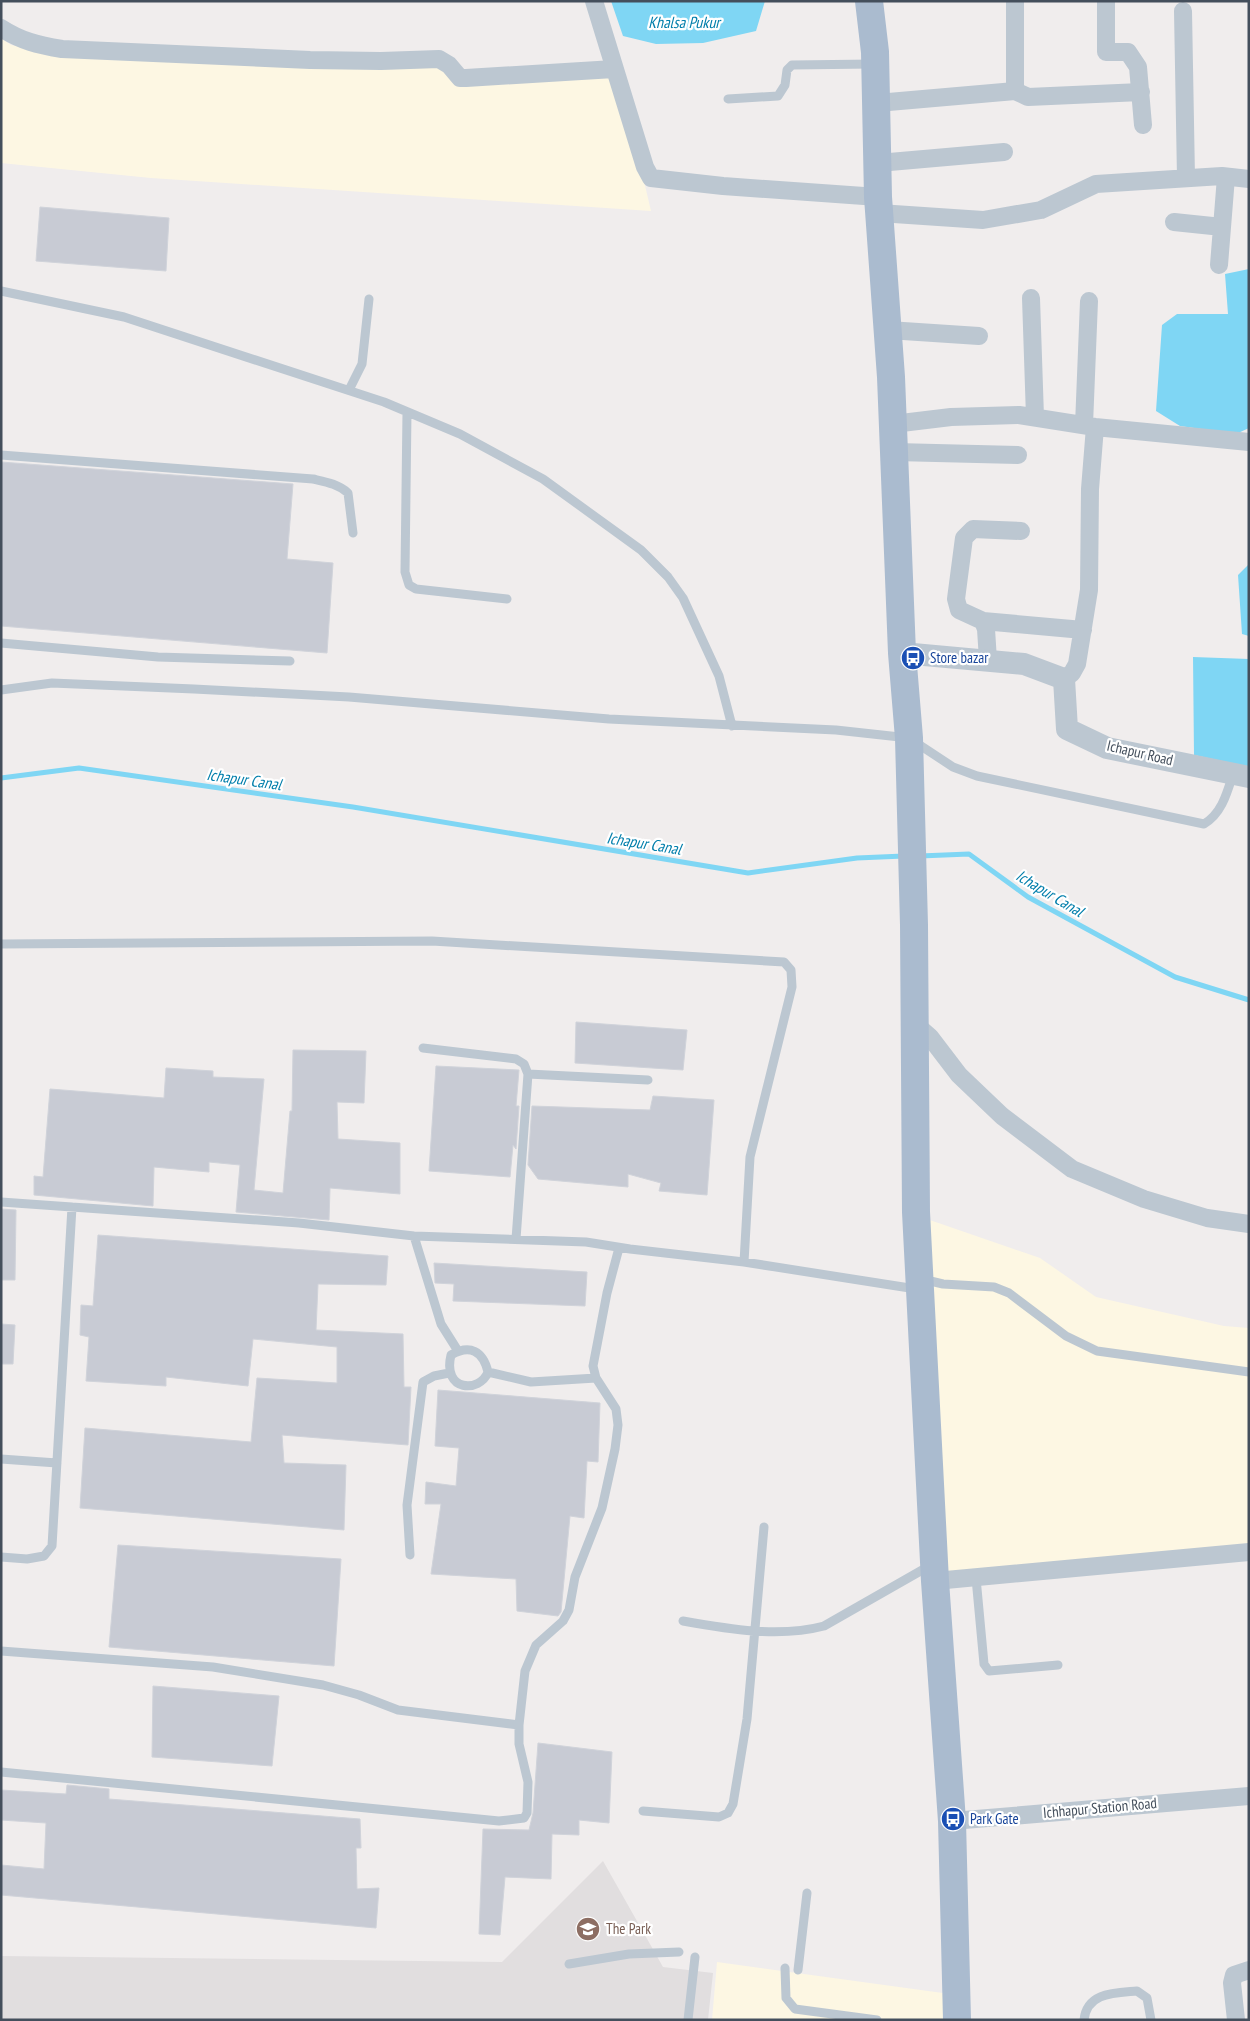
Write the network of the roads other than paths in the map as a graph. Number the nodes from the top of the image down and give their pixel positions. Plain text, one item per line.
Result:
1 (594, 1) edge
2 (869, 1) edge
3 (1015, 1) edge
4 (1106, 1) edge
5 (1183, 12) dead end
6 (1, 28) edge
7 (875, 64) junction
8 (614, 69) junction
9 (1015, 91) junction
10 (1141, 92) junction
11 (728, 99) dead end
12 (877, 103) junction
13 (1143, 125) dead end
14 (1004, 152) dead end
15 (878, 163) junction
16 (1226, 177) junction
17 (1186, 178) junction
18 (1249, 179) edge
19 (879, 205) junction
20 (1174, 222) dead end
21 (1222, 228) junction
22 (1218, 265) dead end
23 (1, 291) edge
24 (1031, 298) dead end
25 (369, 299) dead end
26 (1089, 301) dead end
27 (888, 330) junction
28 (979, 336) dead end
29 (350, 390) junction
30 (407, 412) junction
31 (1035, 417) junction
32 (893, 424) junction
33 (1089, 426) junction
34 (1249, 442) edge
35 (894, 452) junction
36 (1, 455) edge
37 (1018, 455) dead end
38 (1021, 531) dead end
39 (354, 533) dead end
40 (507, 598) dead end
41 (983, 621) junction
42 (1083, 630) junction
43 (1, 643) edge
44 (902, 652) junction
45 (988, 660) junction
46 (290, 661) dead end
47 (1064, 679) junction
48 (1, 690) edge
49 (732, 726) junction
50 (909, 738) junction
51 (1241, 775) edge
52 (1, 944) edge
53 (914, 1023) junction
54 (423, 1048) dead end
55 (528, 1074) junction
56 (648, 1080) dead end
57 (1, 1202) edge
58 (72, 1207) junction
59 (1249, 1224) edge
60 (414, 1236) junction
61 (516, 1239) junction
62 (619, 1248) junction
63 (744, 1262) junction
64 (920, 1284) junction
65 (458, 1351) junction
66 (488, 1372) junction
67 (1249, 1372) edge
68 (448, 1373) junction
69 (596, 1378) junction
70 (1, 1459) edge
71 (57, 1463) junction
72 (764, 1527) dead end
73 (1249, 1552) edge
74 (410, 1555) dead end
75 (1, 1557) edge
76 (935, 1572) junction
77 (976, 1578) junction
78 (683, 1621) dead end
79 (755, 1630) junction
80 (1, 1652) edge
81 (1058, 1665) dead end
82 (519, 1725) junction
83 (1, 1772) edge
84 (1249, 1796) edge
85 (643, 1811) dead end
86 (952, 1821) junction
87 (807, 1893) dead end
88 (679, 1952) dead end
89 (695, 1957) dead end
90 (569, 1964) dead end
91 (785, 1968) dead end
92 (798, 1970) dead end
93 (1249, 1970) edge
94 (688, 2020) edge
95 (876, 2020) edge
96 (957, 2020) edge
97 (1084, 2020) edge
98 (1150, 2020) edge
99 (1236, 2020) edge

1 - 8 street
2 - 7 main road
3 - 9 street
4 - 10 street
5 - 17 street
6 - 8 street
7 - 11 lane
7 - 12 main road
8 - 19 street
9 - 10 street
9 - 12 street
10 - 13 street
12 - 15 main road
14 - 15 street
15 - 19 main road
16 - 17 street
16 - 18 street
16 - 21 street
17 - 19 street
19 - 27 main road
20 - 21 street
21 - 22 street
23 - 29 lane
24 - 31 street
25 - 29 lane
26 - 33 street
27 - 28 street
27 - 32 main road
29 - 30 lane
30 - 40 lane
30 - 49 lane
31 - 32 street
31 - 33 street
32 - 35 main road
33 - 34 street
33 - 42 street
35 - 37 street
35 - 44 main road
36 - 39 lane
38 - 41 street
41 - 42 street
41 - 45 street
42 - 47 street
43 - 46 lane
44 - 45 street
44 - 50 main road
45 - 47 street
47 - 51 street, Ichapur Road
48 - 49 lane
49 - 50 lane
50 - 51 lane
50 - 53 main road
52 - 63 lane
53 - 59 street
53 - 64 main road
54 - 55 lane
55 - 56 lane
55 - 61 lane
57 - 58 lane
58 - 60 lane
58 - 71 lane
60 - 61 lane
60 - 65 lane
61 - 62 lane
62 - 63 lane
62 - 69 lane
63 - 64 lane
64 - 67 lane
64 - 76 main road
65 - 66 lane
65 - 68 lane
66 - 68 lane
66 - 69 lane
68 - 74 lane
69 - 82 lane
70 - 71 lane
71 - 75 lane
72 - 79 lane
73 - 77 street
76 - 77 street
76 - 79 lane
76 - 86 main road
77 - 81 lane
78 - 79 lane
79 - 85 lane
80 - 82 lane
82 - 83 lane
84 - 86 street, Ichhapur Station Road
86 - 96 main road
87 - 92 lane
88 - 90 lane
89 - 94 lane
91 - 95 lane
93 - 99 street
97 - 98 lane

